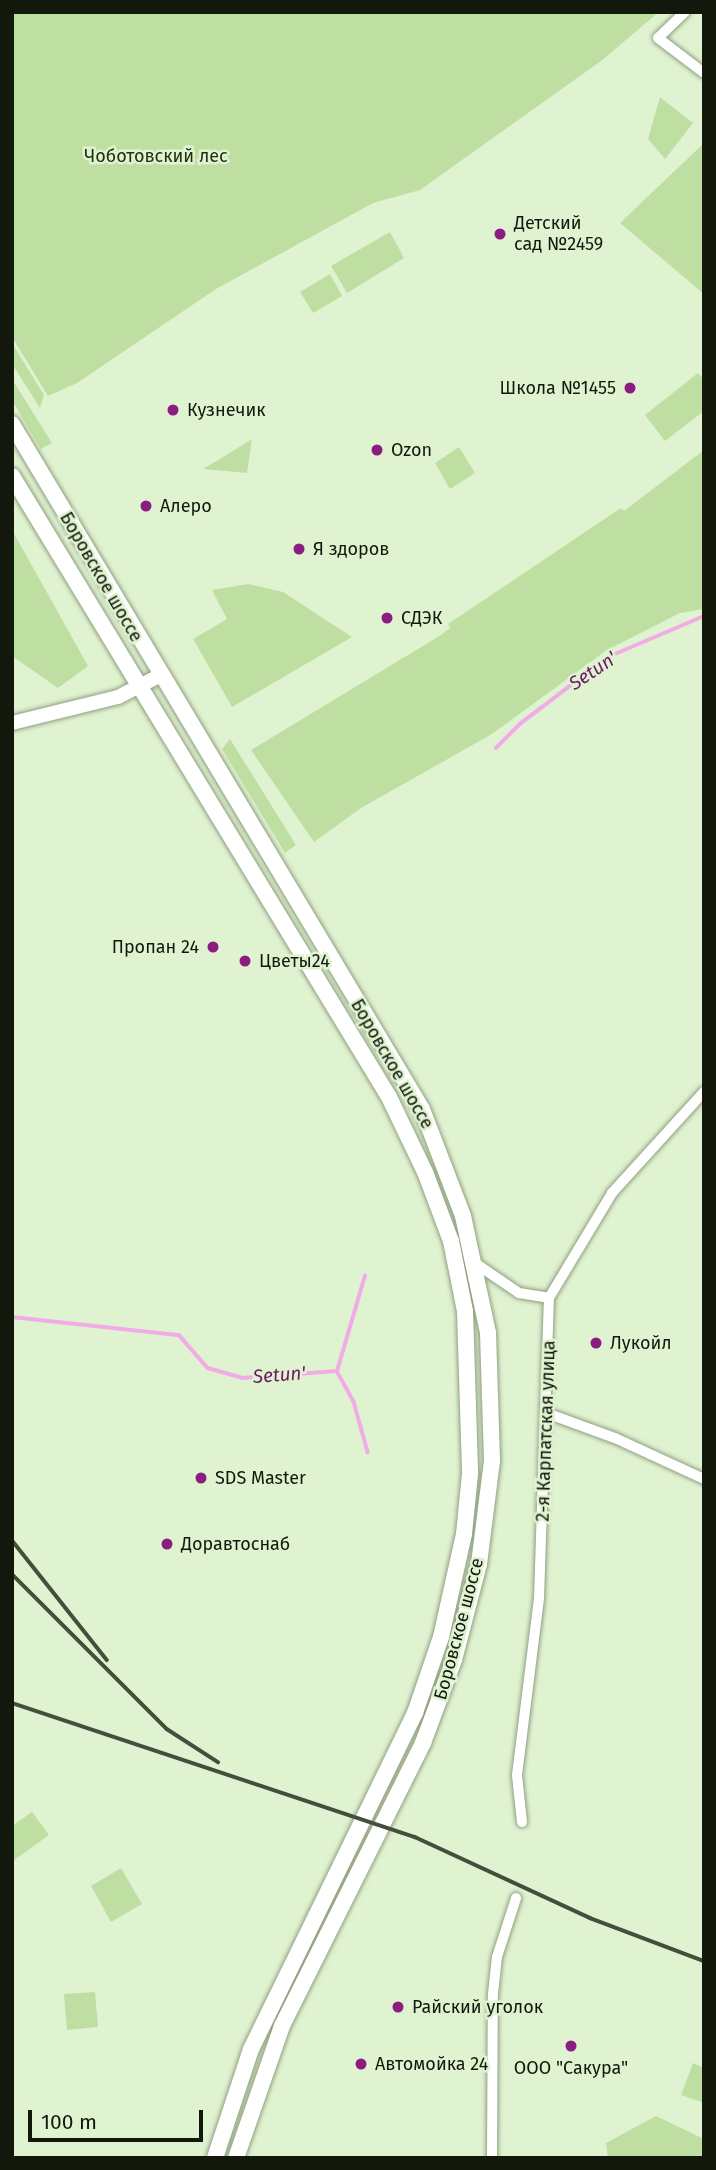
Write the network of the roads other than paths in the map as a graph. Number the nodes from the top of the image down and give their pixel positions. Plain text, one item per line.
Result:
1 (685, 12) edge
2 (704, 73) edge
3 (12, 424) edge
4 (12, 476) edge
5 (159, 676) junction
6 (139, 687) junction
7 (12, 723) edge
8 (704, 1092) edge
9 (475, 1263) junction
10 (549, 1298) junction
11 (549, 1414) junction
12 (704, 1479) edge
13 (522, 1822) dead end
14 (516, 1898) dead end
15 (215, 2158) edge
16 (236, 2158) edge
17 (492, 2158) edge

1 - 2 street
3 - 5 main road, Боровское шоссе
4 - 6 main road, Боровское шоссе
5 - 6 street
5 - 9 main road, Боровское шоссе
6 - 7 street
6 - 15 main road, Боровское шоссе
8 - 10 street
9 - 10 street
9 - 16 main road, Боровское шоссе
10 - 11 street, 2-я Карпатская улица
11 - 12 street
11 - 13 street, 2-я Карпатская улица
14 - 17 street

